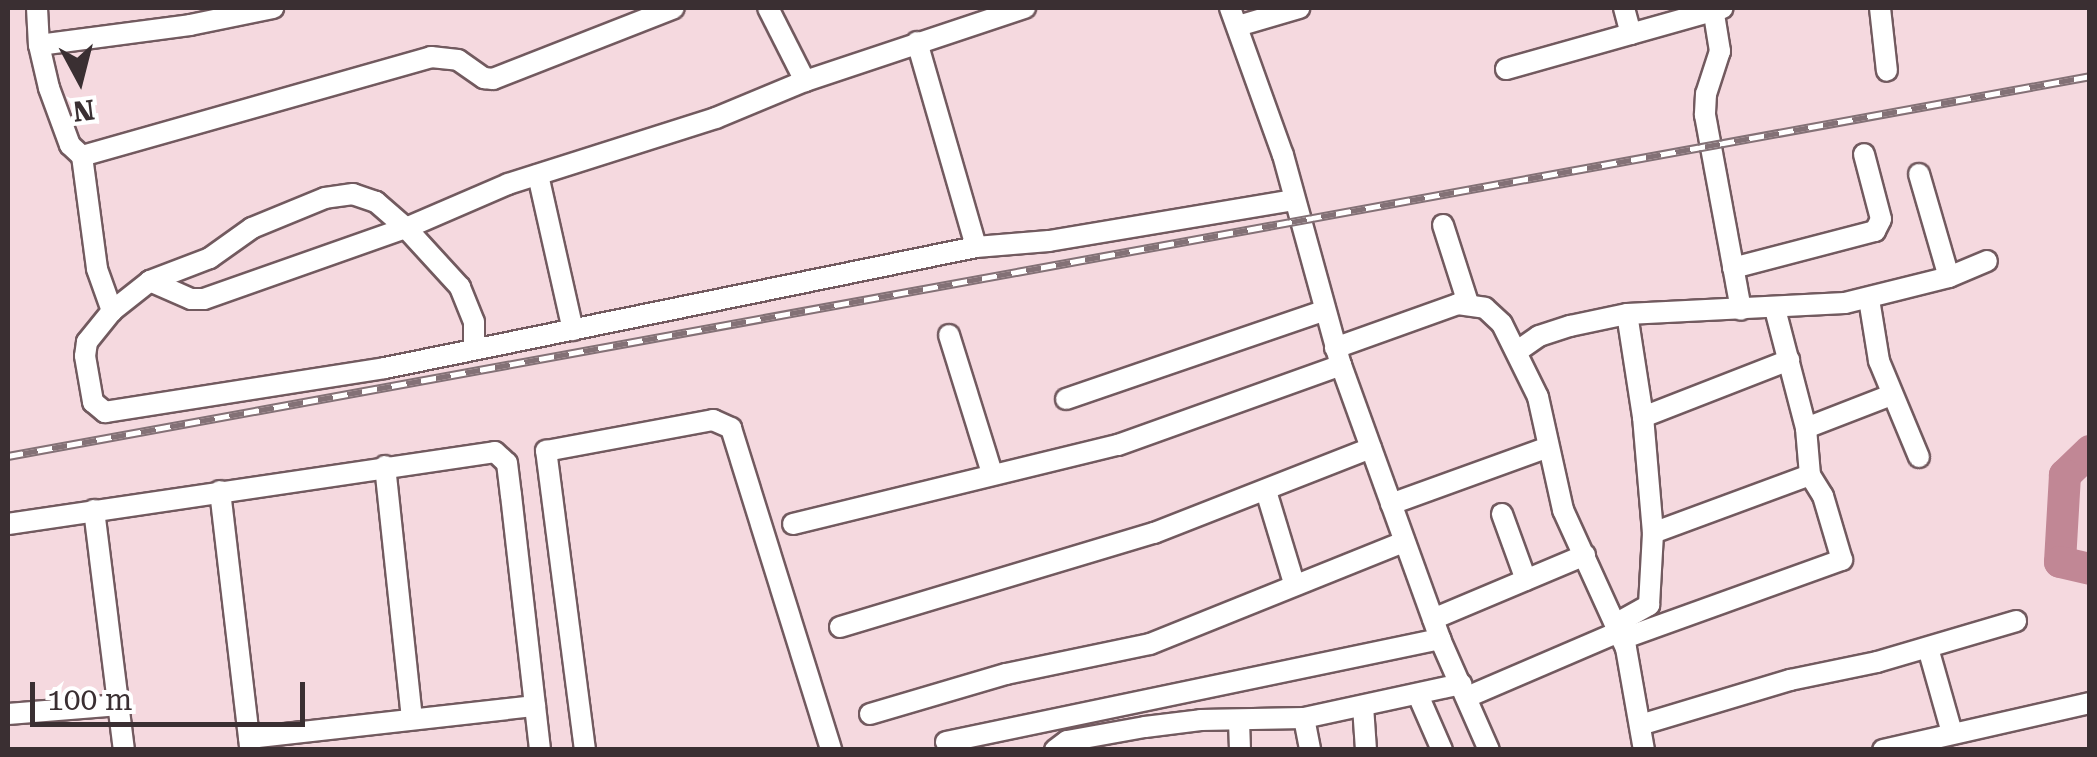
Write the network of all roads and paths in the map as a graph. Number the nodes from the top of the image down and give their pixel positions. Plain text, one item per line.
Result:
1 (38, 8) edge
2 (273, 8) edge
3 (771, 8) edge
4 (1025, 8) edge
5 (1299, 8) edge
6 (1624, 8) edge
7 (1717, 8) edge
8 (1880, 8) edge
9 (664, 9) edge
10 (991, 11) edge
11 (1234, 17) edge
12 (1630, 34) junction
13 (917, 42) junction
14 (39, 45) junction
15 (1506, 69) dead end
16 (1887, 71) dead end
17 (804, 81) junction
18 (1864, 154) dead end
19 (82, 156) junction
20 (1919, 174) dead end
21 (538, 175) junction
22 (1296, 200) junction
23 (1444, 225) dead end
24 (406, 228) junction
25 (976, 247) junction
26 (1987, 261) dead end
27 (1733, 268) junction
28 (1949, 277) junction
29 (150, 281) junction
30 (1869, 299) junction
31 (1468, 303) junction
32 (1775, 309) junction
33 (1741, 310) junction
34 (112, 311) junction
35 (1323, 311) junction
36 (1627, 314) junction
37 (572, 330) junction
38 (948, 335) dead end
39 (474, 350) junction
40 (1519, 350) junction
41 (1338, 356) junction
42 (1789, 360) junction
43 (1891, 394) junction
44 (1066, 399) dead end
45 (1643, 417) junction
46 (1806, 428) junction
47 (1371, 448) junction
48 (1546, 448) junction
49 (1919, 457) dead end
50 (386, 466) junction
51 (992, 473) junction
52 (1810, 475) junction
53 (220, 491) junction
54 (1266, 491) junction
55 (1391, 504) junction
56 (94, 510) junction
57 (1502, 514) dead end
58 (8, 524) edge
59 (793, 524) dead end
60 (1654, 533) junction
61 (1404, 542) junction
62 (1584, 556) junction
63 (1526, 580) junction
64 (1294, 584) junction
65 (2016, 621) dead end
66 (840, 627) dead end
67 (1437, 628) junction
68 (1619, 631) junction
69 (1928, 648) junction
70 (1464, 690) junction
71 (1418, 695) junction
72 (2090, 702) edge
73 (120, 705) junction
74 (535, 706) junction
75 (1363, 706) junction
76 (8, 714) edge
77 (870, 714) dead end
78 (1304, 718) junction
79 (412, 719) junction
80 (1238, 721) junction
81 (1640, 726) junction
82 (1952, 733) junction
83 (946, 742) dead end
84 (249, 744) edge
85 (1643, 749) edge
86 (124, 750) edge
87 (540, 750) edge
88 (585, 750) edge
89 (831, 750) edge
90 (1055, 750) edge
91 (1240, 750) edge
92 (1310, 750) edge
93 (1366, 750) edge
94 (1442, 750) edge
95 (1490, 750) edge
96 (1882, 750) edge

1 - 14 street
2 - 14 street
3 - 17 street
4 - 10 street
5 - 11 street
6 - 12 street
7 - 12 street
7 - 27 street
8 - 16 street
9 - 19 street
10 - 13 street
11 - 22 street
12 - 15 street
13 - 17 street
13 - 25 street
14 - 19 street
17 - 21 street
18 - 27 street
19 - 34 street
20 - 28 street
21 - 24 street
21 - 37 street
22 - 25 street
22 - 35 street
23 - 31 street
24 - 29 street
24 - 29 street
24 - 39 street
25 - 37 street
26 - 28 street
27 - 33 street
28 - 30 street
29 - 34 street
30 - 32 street
30 - 43 street
31 - 40 street
31 - 41 street
32 - 33 street
32 - 42 street
33 - 36 street
34 - 39 street
35 - 41 street
35 - 44 street
36 - 40 street
36 - 45 street
37 - 39 street
38 - 51 street
40 - 48 street
41 - 47 street
41 - 51 street
42 - 45 street
42 - 46 street
43 - 46 street
43 - 49 street
45 - 60 street
46 - 52 street
47 - 54 street
47 - 55 street
48 - 55 street
48 - 62 street
50 - 53 street
50 - 74 street
50 - 79 street
51 - 59 street
52 - 60 street
52 - 68 street
53 - 56 street
53 - 84 street
54 - 64 street
54 - 66 street
55 - 61 street
56 - 58 street
56 - 73 street
57 - 63 street
60 - 68 street
61 - 64 street
61 - 67 street
62 - 63 street
62 - 68 street
63 - 67 street
64 - 77 street
65 - 69 street
67 - 70 street
67 - 83 street
68 - 70 street
68 - 81 street
69 - 81 street
69 - 82 street
70 - 71 street
70 - 95 street
71 - 75 street
71 - 94 street
72 - 82 street
73 - 76 street
73 - 86 street
74 - 79 street
74 - 87 street
75 - 78 street
75 - 93 street
78 - 80 street
78 - 92 street
79 - 84 street
80 - 90 street
80 - 91 street
81 - 85 street
82 - 96 street
88 - 89 street

